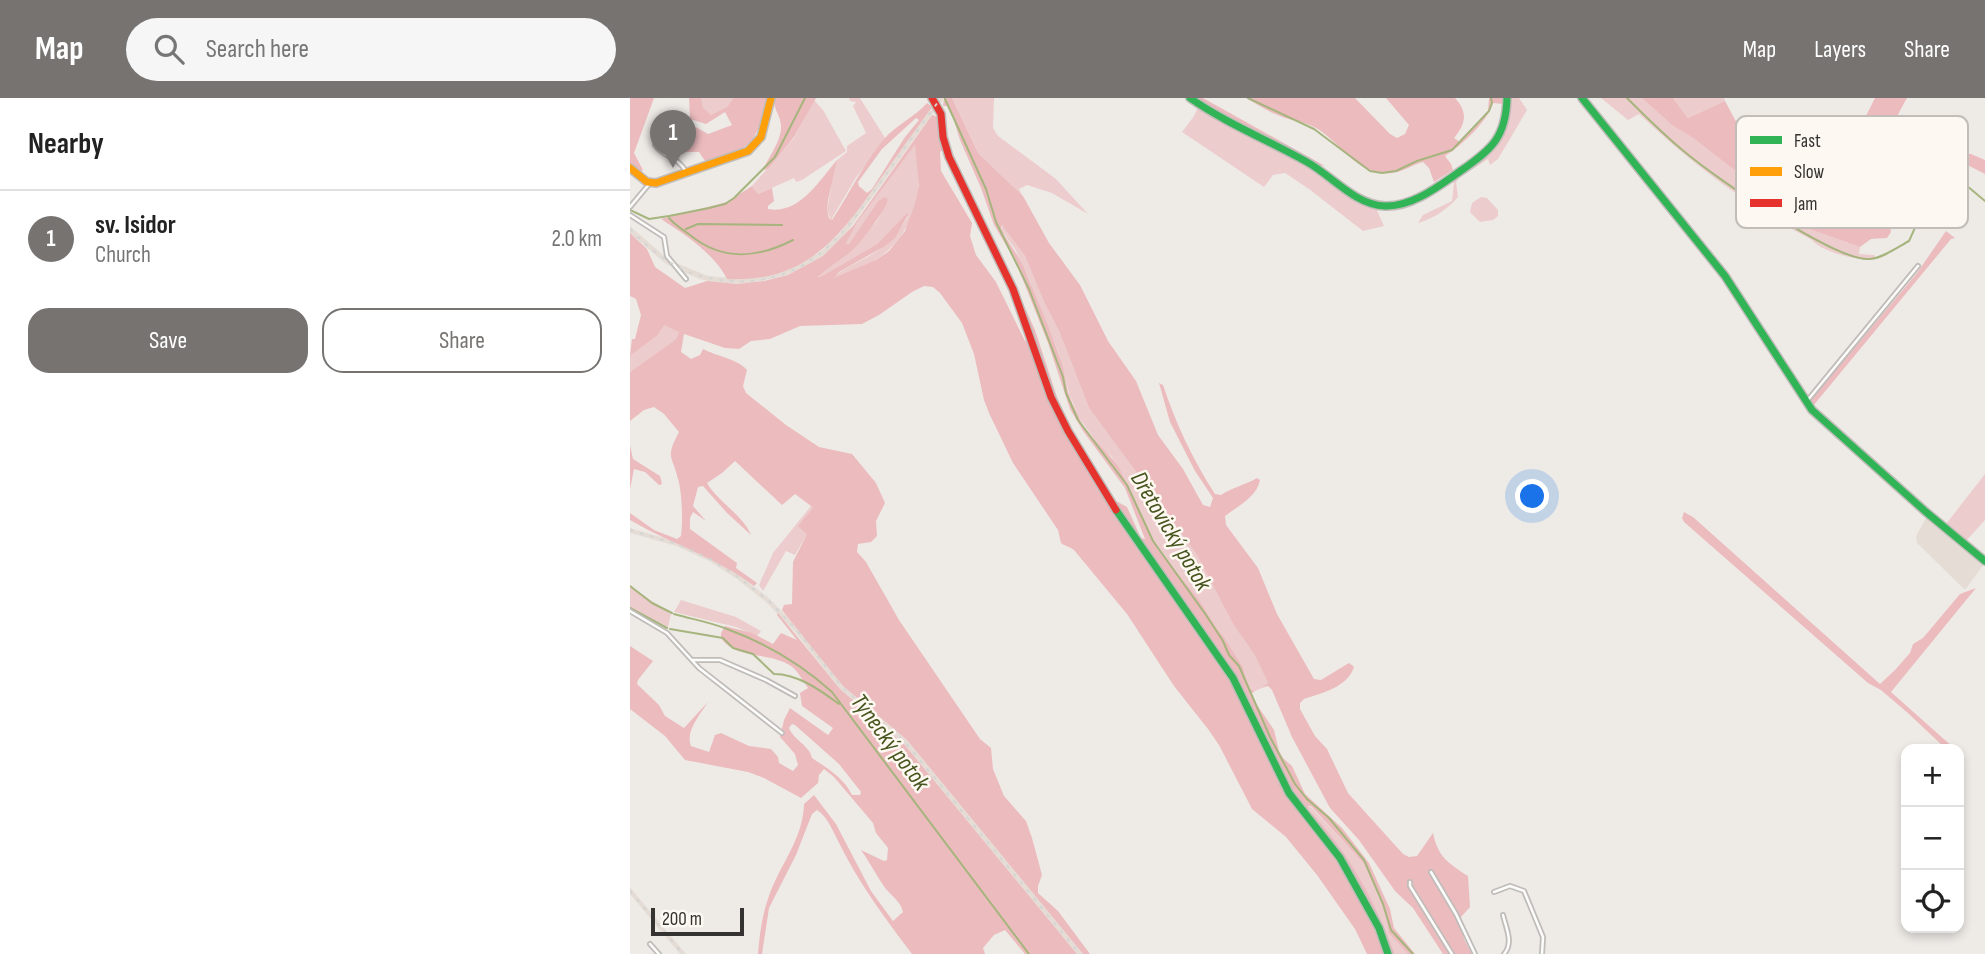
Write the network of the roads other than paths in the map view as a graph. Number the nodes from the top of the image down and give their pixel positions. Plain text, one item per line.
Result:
1 (771, 98) edge
2 (932, 98) edge
3 (1189, 98) edge
4 (1507, 98) edge
5 (1582, 98) edge
6 (685, 118) dead end
7 (630, 168) edge
8 (686, 173) junction
9 (650, 183) junction
10 (630, 207) edge
11 (630, 215) edge
12 (1918, 266) dead end
13 (687, 279) dead end
14 (1806, 402) junction
15 (1985, 561) edge
16 (630, 611) edge
17 (692, 660) junction
18 (795, 696) dead end
19 (782, 733) dead end
20 (1431, 872) dead end
21 (1410, 883) dead end
22 (1493, 892) dead end
23 (1503, 915) dead end
24 (650, 944) dead end
25 (659, 954) edge
26 (1388, 954) edge
27 (1452, 954) edge
28 (1475, 954) edge
29 (1504, 954) edge
30 (1511, 954) edge
31 (1542, 954) edge

1 - 8 main road
2 - 26 main road
3 - 4 main road
5 - 14 main road
6 - 8 street
7 - 9 main road
8 - 9 main road
9 - 10 street
11 - 13 street
12 - 14 street
14 - 15 main road
16 - 17 street
17 - 18 street
17 - 19 street
20 - 28 street
21 - 27 street
22 - 31 street
23 - 29 street
24 - 25 street
29 - 30 street

